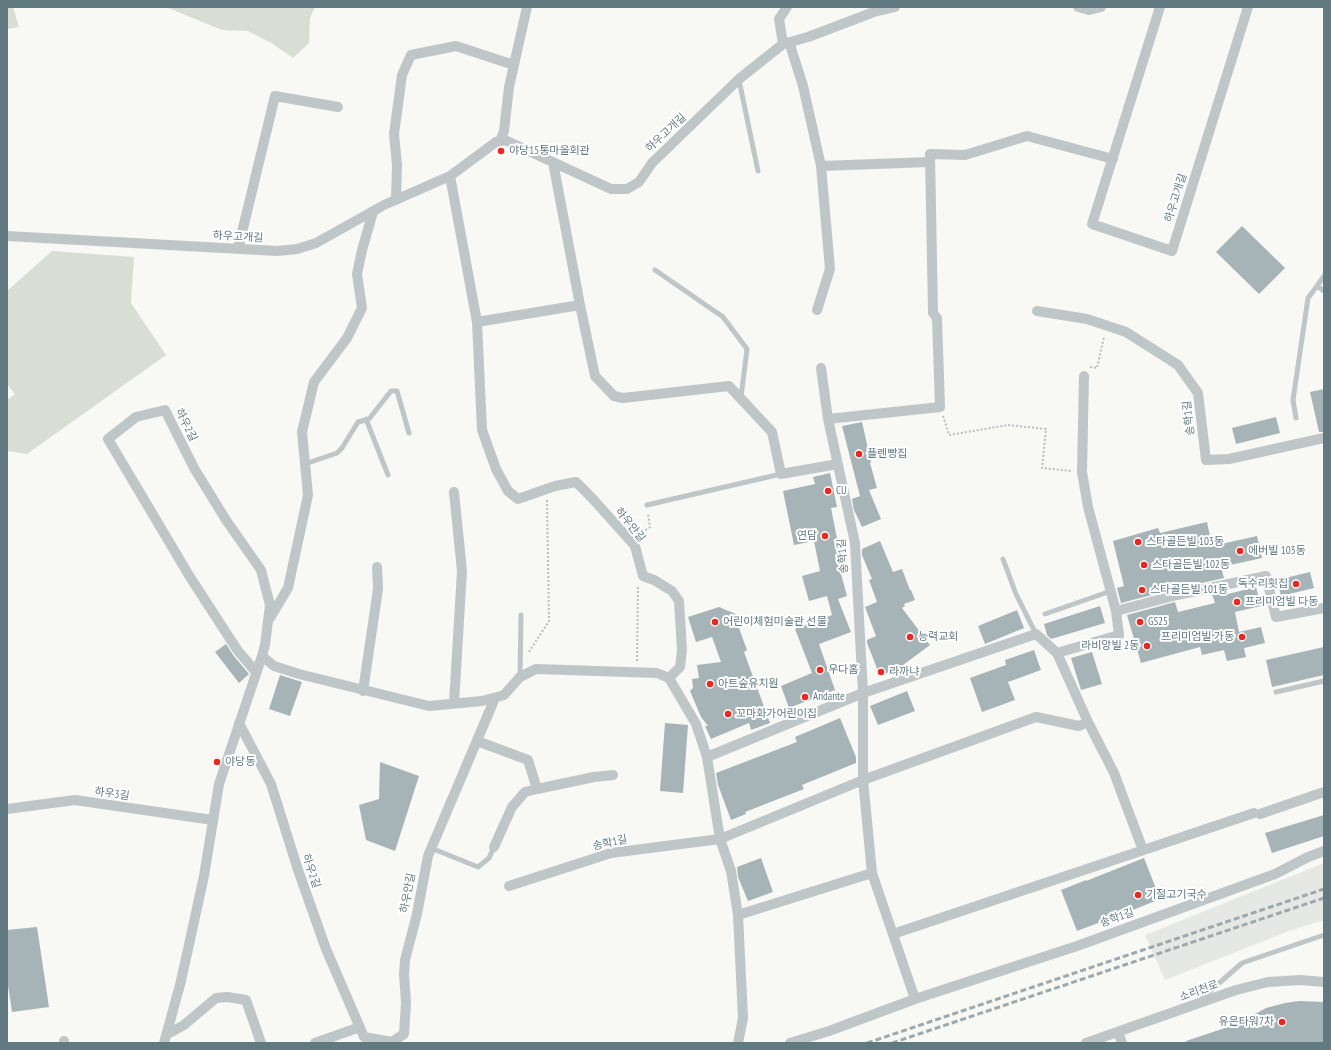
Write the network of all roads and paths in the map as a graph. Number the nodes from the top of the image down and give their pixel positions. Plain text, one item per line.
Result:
1 (527, 7) edge
2 (787, 7) edge
3 (895, 7) edge
4 (1078, 7) edge
5 (1101, 7) edge
6 (1160, 7) edge
7 (1248, 7) edge
8 (787, 43) junction
9 (514, 66) junction
10 (739, 79) junction
11 (338, 107) dead end
12 (500, 141) junction
13 (1113, 159) junction
14 (553, 162) junction
15 (930, 162) junction
16 (821, 166) junction
17 (758, 171) dead end
18 (450, 176) junction
19 (396, 200) junction
20 (373, 212) junction
21 (8, 237) edge
22 (238, 249) junction
23 (655, 270) dead end
24 (1324, 276) edge
25 (1317, 286) junction
26 (1324, 291) edge
27 (580, 305) junction
28 (817, 310) dead end
29 (1038, 311) dead end
30 (477, 322) junction
31 (1107, 326) junction
32 (821, 368) dead end
33 (1085, 371) joint
34 (741, 399) junction
35 (940, 407) junction
36 (1296, 418) dead end
37 (828, 419) junction
38 (366, 420) junction
39 (409, 434) dead end
40 (1324, 438) edge
41 (305, 464) junction
42 (838, 464) junction
43 (1082, 472) junction
44 (781, 474) junction
45 (388, 475) dead end
46 (547, 489) junction
47 (454, 492) dead end
48 (647, 505) joint
49 (635, 546) junction
50 (1003, 559) dead end
51 (378, 567) dead end
52 (643, 576) junction
53 (1111, 591) junction
54 (1324, 608) edge
55 (1116, 611) junction
56 (1045, 614) dead end
57 (521, 615) dead end
58 (268, 621) junction
59 (1036, 634) junction
60 (1057, 653) junction
61 (262, 656) junction
62 (256, 672) junction
63 (520, 672) junction
64 (637, 672) junction
65 (669, 678) junction
66 (1324, 681) edge
67 (363, 691) junction
68 (1276, 692) dead end
69 (863, 693) junction
70 (495, 698) junction
71 (454, 703) junction
72 (1088, 722) junction
73 (239, 723) junction
74 (477, 741) junction
75 (707, 757) junction
76 (613, 775) dead end
77 (863, 780) junction
78 (537, 789) junction
79 (1324, 792) edge
80 (7, 809) edge
81 (214, 820) junction
82 (720, 839) junction
83 (494, 847) joint
84 (431, 848) junction
85 (1143, 850) junction
86 (1324, 851) edge
87 (872, 873) junction
88 (509, 886) dead end
89 (738, 915) junction
90 (893, 934) junction
91 (1324, 935) edge
92 (1324, 982) edge
93 (915, 999) junction
94 (1194, 1005) junction
95 (360, 1027) junction
96 (1118, 1032) junction
97 (165, 1039) edge
98 (382, 1042) edge
99 (261, 1043) edge
100 (315, 1043) edge
101 (738, 1043) edge
102 (790, 1043) edge
103 (1086, 1043) edge
104 (1122, 1043) edge

1 - 9 street
2 - 8 street
3 - 8 street, 하우고개길
4 - 5 street
6 - 13 street, 하우고개길
7 - 13 street, 하우고개길
8 - 10 street, 하우고개길
8 - 16 street
9 - 12 street
9 - 19 street
10 - 14 street, 하우고개길
10 - 17 lane
11 - 22 street
12 - 14 street, 하우고개길
12 - 18 street, 하우고개길
13 - 15 street
14 - 27 street
15 - 16 street
15 - 35 street
16 - 28 street
18 - 19 street, 하우고개길
18 - 30 street
19 - 20 street, 하우고개길
20 - 22 street, 하우고개길
20 - 41 street
21 - 22 street, 하우고개길
23 - 34 lane
24 - 25 lane
25 - 26 lane
25 - 36 lane
27 - 30 street
27 - 34 street
29 - 31 street, 송학1길
30 - 46 street, 하우안길
31 - 33 path
31 - 40 street, 송학1길
32 - 37 street, 송학1길
33 - 43 street
34 - 44 street
35 - 37 street
35 - 43 path
37 - 42 street, 송학1길
38 - 39 lane
38 - 41 lane
38 - 45 lane
41 - 58 street
42 - 44 street
42 - 69 street, 송학1길
43 - 53 street
44 - 48 lane
46 - 49 street, 하우안길
46 - 63 path
47 - 71 street
48 - 49 path
49 - 52 street, 하우안길
50 - 59 lane
51 - 67 street
52 - 64 path
52 - 65 street
53 - 55 street
53 - 56 lane
54 - 55 street
55 - 60 street
57 - 63 lane
58 - 61 street, 하우2길
58 - 62 street, 하우2길
59 - 60 street
59 - 69 street
60 - 72 street
61 - 62 street, 하우2길
61 - 67 street
62 - 73 street, 하우2길
63 - 64 street
63 - 70 street
64 - 65 street
65 - 75 street
66 - 68 lane
67 - 71 street
69 - 75 street
69 - 77 street, 송학1길
70 - 71 street
70 - 74 street, 하우안길
72 - 77 street, 송학1길
72 - 85 street
73 - 81 street, 하우2길
73 - 95 street, 하우2길
74 - 78 street
74 - 84 street, 하우안길
75 - 82 street
76 - 78 street
77 - 82 street, 송학1길
77 - 87 street, 송학1길
78 - 83 street
79 - 85 street
80 - 81 street, 하우3길
81 - 97 street, 하우2길
82 - 88 street, 송학1길
82 - 89 street
83 - 84 lane
84 - 98 street, 하우안길
85 - 90 street
86 - 93 street, 송학1길
87 - 89 street
87 - 90 street, 송학1길
89 - 101 street
90 - 93 street, 송학1길
91 - 94 lane
92 - 94 street, 소리천로
93 - 102 street, 송학1길
94 - 96 street, 소리천로
95 - 98 street, 하우2길
95 - 100 street
96 - 103 street, 소리천로
96 - 104 street
97 - 99 street, 하우2길

